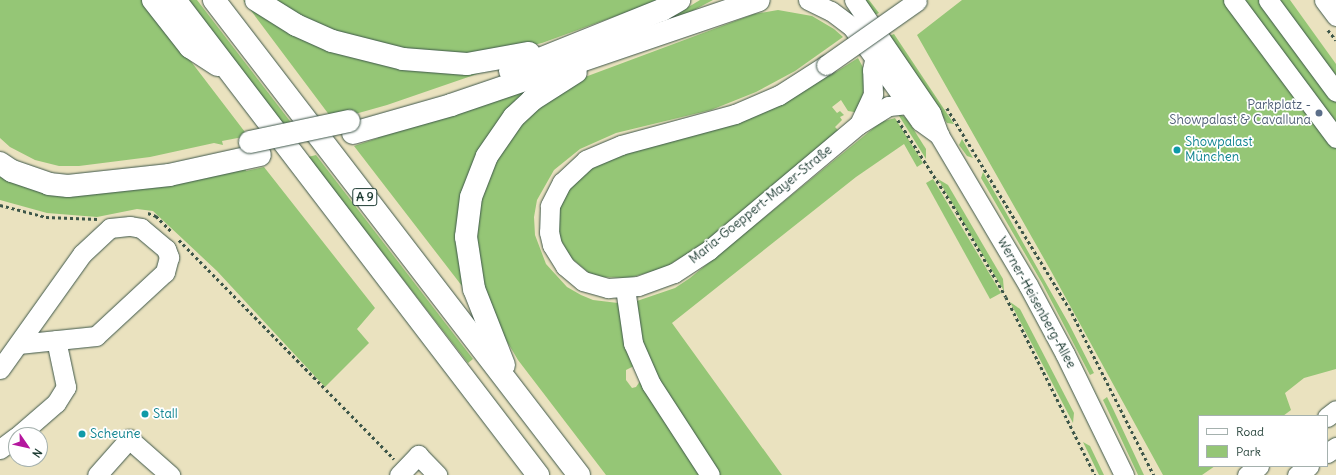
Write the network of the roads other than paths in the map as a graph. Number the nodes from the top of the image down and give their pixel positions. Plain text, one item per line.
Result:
1 (153, 0) edge
2 (175, 0) edge
3 (214, 0) edge
4 (256, 0) edge
5 (679, 0) edge
6 (759, 0) edge
7 (808, 0) edge
8 (854, 0) edge
9 (918, 0) edge
10 (1232, 0) edge
11 (1268, 0) edge
12 (1324, 0) edge
13 (1336, 16) edge
14 (550, 53) junction
15 (875, 56) junction
16 (597, 58) junction
17 (229, 72) junction
18 (1336, 92) edge
19 (908, 104) junction
20 (858, 125) junction
21 (351, 127) junction
22 (939, 135) junction
23 (1336, 138) edge
24 (255, 148) junction
25 (0, 149) edge
26 (0, 163) edge
27 (624, 288) junction
28 (56, 340) junction
29 (18, 344) junction
30 (0, 369) edge
31 (516, 393) junction
32 (1336, 410) edge
33 (1328, 416) edge
34 (28, 427) edge
35 (1258, 467) edge
36 (1309, 467) edge
37 (402, 472) edge
38 (97, 475) edge
39 (170, 475) edge
40 (437, 475) edge
41 (538, 475) edge
42 (579, 475) edge
43 (710, 475) edge
44 (1124, 475) edge
45 (1246, 475) edge
46 (1297, 475) edge

1 - 17 highway
2 - 17 highway, A 9
3 - 31 highway, A 9
4 - 14 highway
5 - 14 highway
6 - 16 highway
7 - 15 street, Werner-Heisenberg-Allee
8 - 22 street, Werner-Heisenberg-Allee
9 - 27 street, Maria-Goeppert-Mayer-Straße, bridge
10 - 23 street
11 - 18 street
12 - 13 street
14 - 21 highway
15 - 19 street, Werner-Heisenberg-Allee
15 - 20 street, Maria-Goeppert-Mayer-Straße
16 - 21 highway
16 - 31 highway
17 - 41 highway, A 9
19 - 20 street, Maria-Goeppert-Mayer-Straße
19 - 22 street, Werner-Heisenberg-Allee
20 - 27 street, Maria-Goeppert-Mayer-Straße
21 - 24 highway
22 - 44 street, Werner-Heisenberg-Allee
24 - 25 highway
24 - 26 highway
27 - 43 street
28 - 29 street
28 - 29 street
28 - 34 street
29 - 30 street
31 - 42 highway, A 9
32 - 33 street
35 - 45 street
36 - 46 street
37 - 40 street
38 - 39 street

